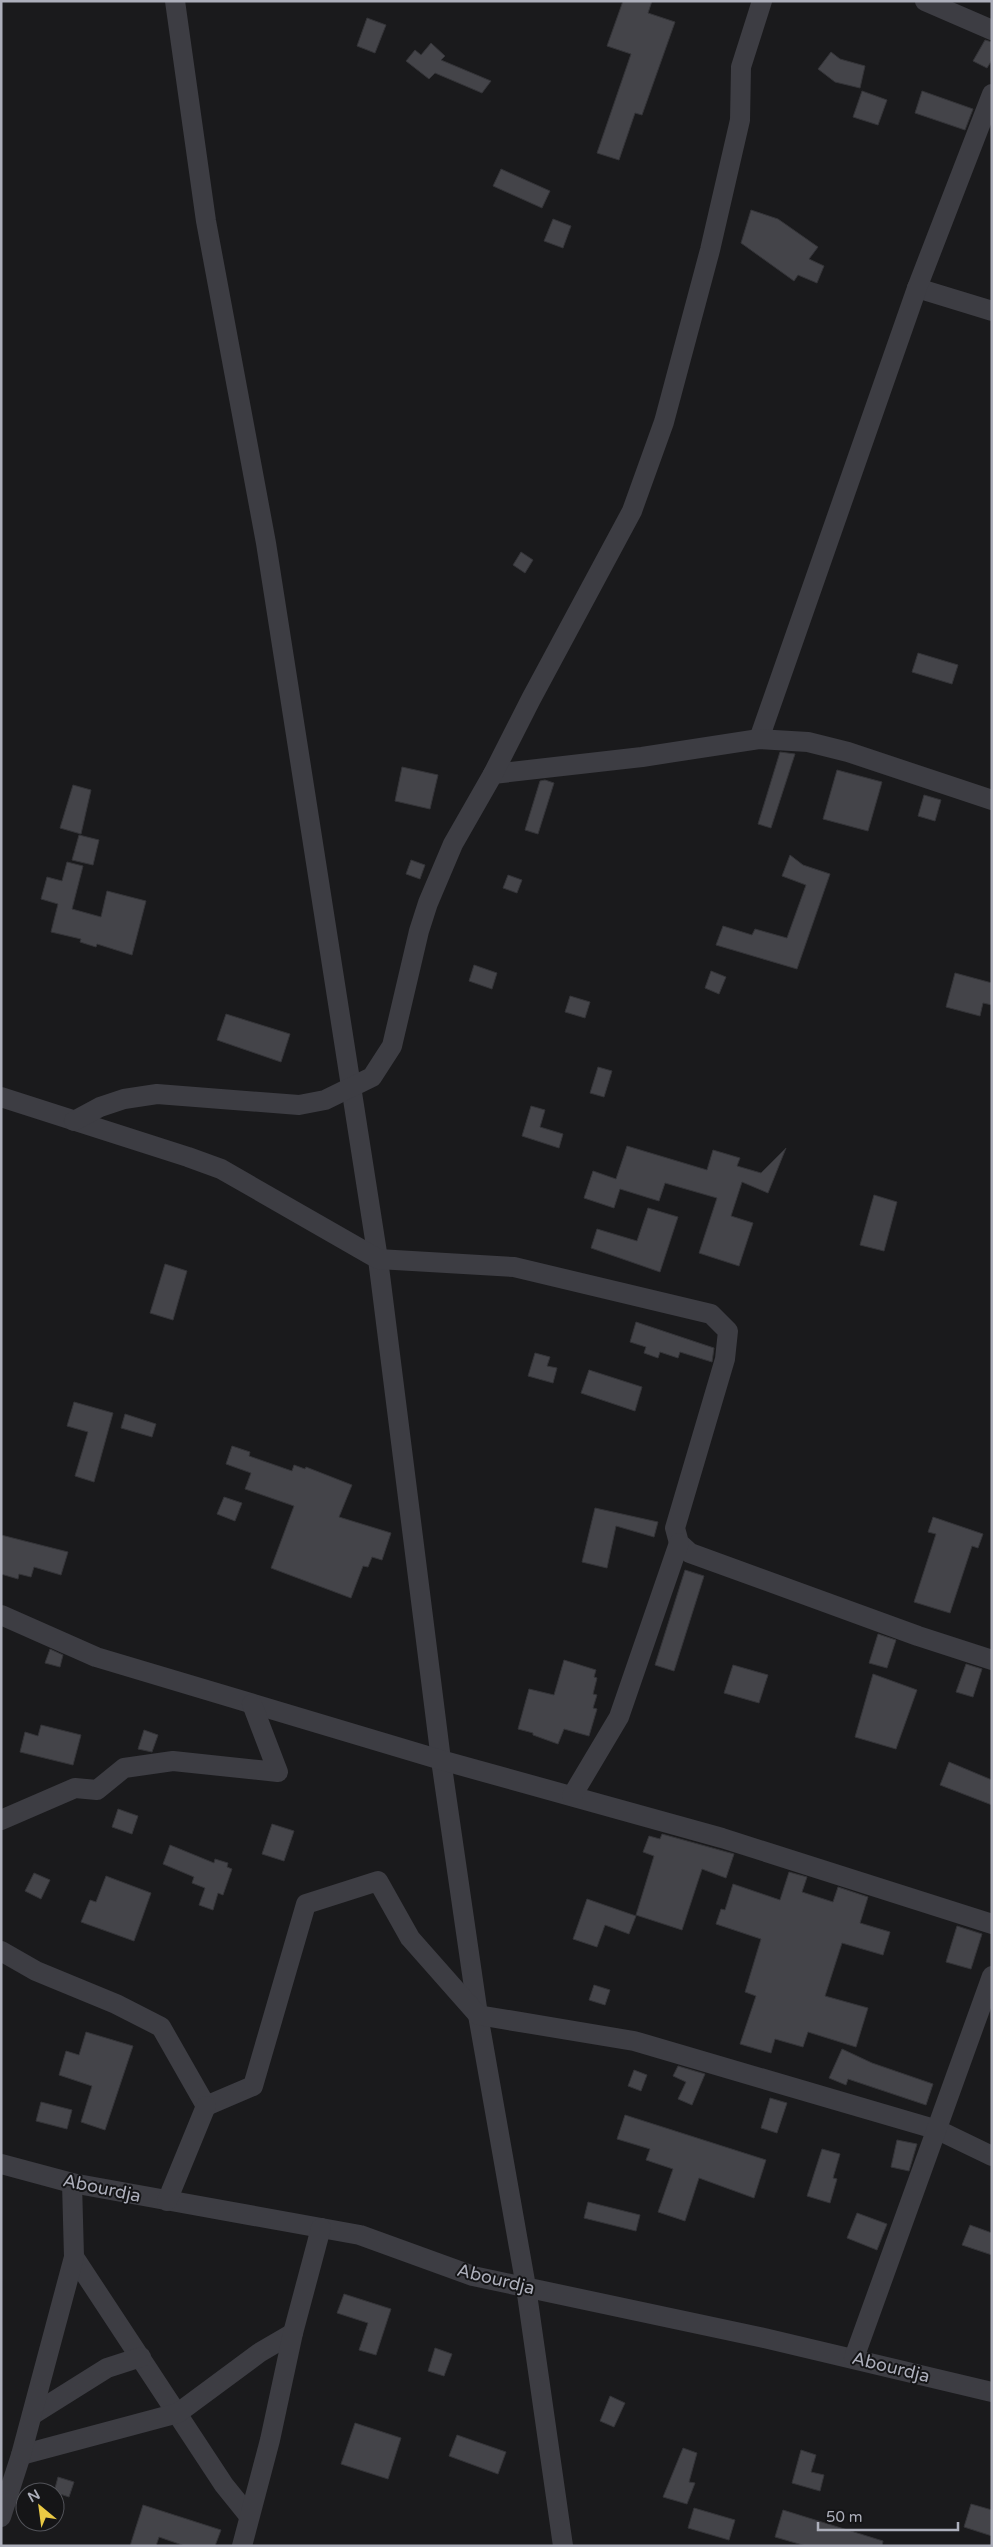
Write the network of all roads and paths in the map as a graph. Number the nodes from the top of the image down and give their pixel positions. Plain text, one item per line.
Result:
1 (176, 1) edge
2 (762, 1) edge
3 (925, 1) edge
4 (992, 30) edge
5 (992, 94) edge
6 (917, 288) junction
7 (992, 311) edge
8 (759, 739) junction
9 (493, 774) junction
10 (992, 800) edge
11 (352, 1088) junction
12 (1, 1097) edge
13 (74, 1121) junction
14 (378, 1259) junction
15 (679, 1543) junction
16 (1, 1615) edge
17 (992, 1660) edge
18 (252, 1704) junction
19 (441, 1760) junction
20 (572, 1796) junction
21 (1, 1820) edge
22 (992, 1924) edge
23 (1, 1950) edge
24 (992, 1976) edge
25 (478, 2015) junction
26 (206, 2106) junction
27 (938, 2130) junction
28 (992, 2156) edge
29 (1, 2164) edge
30 (72, 2183) junction
31 (167, 2201) junction
32 (321, 2228) junction
33 (74, 2257) junction
34 (526, 2287) junction
35 (293, 2333) junction
36 (141, 2357) junction
37 (854, 2358) junction
38 (992, 2392) edge
39 (178, 2413) junction
40 (32, 2415) junction
41 (21, 2455) junction
42 (249, 2516) junction
43 (1, 2517) edge
44 (242, 2546) edge
45 (563, 2546) edge

1 - 11 street
2 - 9 street
3 - 4 street
5 - 6 street
6 - 7 street
6 - 8 street
8 - 9 street
8 - 10 street
9 - 11 street
11 - 13 street
11 - 14 street
12 - 13 street
13 - 14 street
14 - 15 street
14 - 19 street
15 - 17 street
15 - 20 street
16 - 18 street
18 - 19 street
18 - 21 street
19 - 20 street
19 - 25 street
20 - 22 street
23 - 26 street
24 - 27 street
25 - 26 street
25 - 27 street
25 - 34 street
26 - 31 street
27 - 28 street
27 - 37 street
29 - 30 street, Abourdja
30 - 31 street, Abourdja
30 - 33 street
31 - 32 street, Abourdja
32 - 34 street, Abourdja
32 - 35 street
33 - 36 street
33 - 40 street
34 - 37 street, Abourdja
34 - 45 street
35 - 39 street
35 - 42 street
36 - 39 street
36 - 40 street
37 - 38 street, Abourdja
39 - 41 street
39 - 42 street
40 - 41 street
41 - 43 street
42 - 44 street

